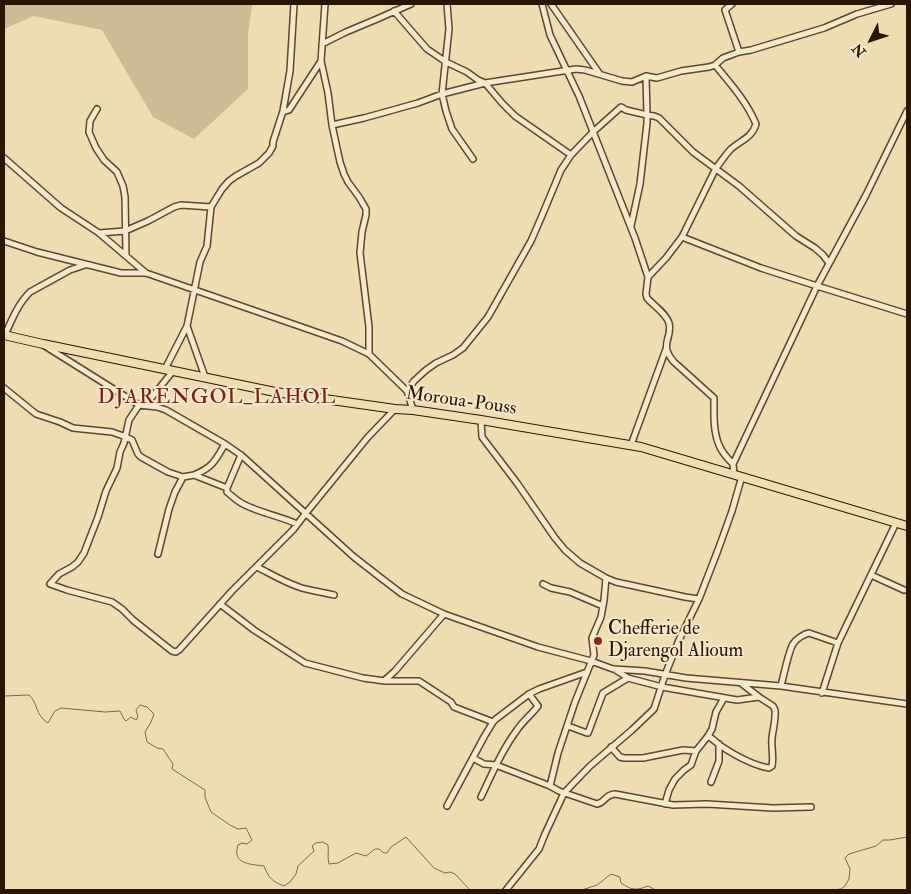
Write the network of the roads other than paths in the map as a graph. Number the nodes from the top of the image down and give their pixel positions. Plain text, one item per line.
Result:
1 (294, 4) edge
2 (324, 4) edge
3 (411, 4) edge
4 (447, 4) edge
5 (542, 4) edge
6 (550, 4) edge
7 (732, 4) edge
8 (890, 4) edge
9 (394, 11) junction
10 (322, 44) junction
11 (739, 52) junction
12 (321, 62) junction
13 (446, 62) junction
14 (715, 65) junction
15 (567, 70) junction
16 (599, 74) junction
17 (646, 76) junction
18 (485, 83) junction
19 (442, 94) junction
20 (97, 109) dead end
21 (283, 111) junction
22 (907, 111) edge
23 (647, 115) junction
24 (332, 125) junction
25 (593, 132) junction
26 (572, 155) junction
27 (4, 158) edge
28 (473, 159) dead end
29 (716, 168) junction
30 (211, 207) junction
31 (631, 227) junction
32 (125, 231) junction
33 (99, 233) junction
34 (682, 238) junction
35 (4, 242) edge
36 (126, 256) junction
37 (829, 263) junction
38 (87, 265) junction
39 (146, 273) junction
40 (648, 276) junction
41 (817, 286) junction
42 (194, 290) junction
43 (907, 314) edge
44 (187, 326) junction
45 (4, 335) edge
46 (43, 344) junction
47 (666, 349) junction
48 (369, 354) junction
49 (169, 370) junction
50 (205, 377) junction
51 (4, 388) edge
52 (407, 391) junction
53 (139, 405) junction
54 (395, 409) junction
55 (413, 410) junction
56 (481, 420) junction
57 (126, 436) junction
58 (225, 444) junction
59 (631, 446) junction
60 (241, 455) junction
61 (733, 464) junction
62 (194, 475) junction
63 (738, 476) junction
64 (183, 477) junction
65 (227, 488) junction
66 (306, 513) junction
67 (896, 523) junction
68 (297, 524) junction
69 (907, 526) edge
70 (158, 554) dead end
71 (257, 567) junction
72 (871, 575) junction
73 (606, 578) junction
74 (543, 584) dead end
75 (904, 590) dead end
76 (334, 595) dead end
77 (699, 599) junction
78 (220, 604) junction
79 (603, 606) junction
80 (444, 614) junction
81 (838, 643) junction
82 (591, 661) junction
83 (613, 669) junction
84 (586, 672) junction
85 (665, 675) junction
86 (628, 678) junction
87 (385, 681) junction
88 (741, 682) junction
89 (781, 686) junction
90 (662, 687) junction
91 (822, 693) junction
92 (529, 694) junction
93 (759, 697) junction
94 (724, 698) junction
95 (907, 704) edge
96 (493, 722) junction
97 (568, 726) junction
98 (708, 736) junction
99 (719, 744) junction
100 (612, 747) junction
101 (696, 751) junction
102 (473, 758) junction
103 (496, 765) junction
104 (711, 782) dead end
105 (550, 786) junction
106 (564, 793) junction
107 (481, 797) dead end
108 (665, 804) junction
109 (447, 806) dead end
110 (811, 807) dead end
111 (506, 890) edge

1 - 21 street
2 - 10 street
3 - 9 street
4 - 13 street
5 - 15 street
6 - 16 street
7 - 11 street
8 - 11 street
9 - 10 street
9 - 13 street
10 - 12 street
11 - 14 street
12 - 21 street
12 - 24 street
13 - 18 street
13 - 19 street
14 - 17 street
14 - 29 street
15 - 16 street
15 - 18 street
15 - 25 street
16 - 17 street
17 - 23 street
18 - 19 street
18 - 26 street
19 - 24 street
19 - 28 street
20 - 32 street
21 - 30 street
22 - 37 street
23 - 25 street
23 - 29 street
23 - 31 street
24 - 48 street
25 - 26 street
25 - 31 street
26 - 52 street
27 - 33 street
29 - 34 street
29 - 37 street
30 - 32 street
30 - 42 street
31 - 40 street
32 - 33 street
32 - 36 street
33 - 36 street
34 - 40 street
34 - 41 street
35 - 38 street
36 - 39 street
37 - 41 street
38 - 39 street
38 - 45 street
39 - 42 street
40 - 47 street
41 - 43 street
41 - 61 street
42 - 44 street
42 - 48 street
44 - 49 street
44 - 50 street
45 - 46 main road, Moroua-Pouss
46 - 49 main road, Moroua-Pouss
46 - 53 street
47 - 59 street
47 - 61 street
48 - 52 street
49 - 50 main road, Moroua-Pouss
49 - 53 street
50 - 54 main road, Moroua-Pouss
51 - 57 street
52 - 55 street
53 - 57 street
53 - 58 street
54 - 55 main road, Moroua-Pouss
54 - 66 street
55 - 56 main road, Moroua-Pouss
56 - 59 main road, Moroua-Pouss
56 - 73 street
57 - 64 street
57 - 78 street
58 - 60 street
58 - 62 street
59 - 63 main road, Moroua-Pouss
60 - 65 street
60 - 66 street
61 - 63 street
62 - 64 street
62 - 65 street
63 - 67 main road, Moroua-Pouss
63 - 77 street
64 - 70 street
65 - 68 street
66 - 68 street
66 - 80 street
67 - 69 main road, Moroua-Pouss
67 - 72 street
68 - 71 street
71 - 76 street
71 - 78 street
72 - 75 street
72 - 81 street
73 - 77 street
73 - 79 street
74 - 79 street
77 - 85 street
78 - 87 street
79 - 82 street
80 - 82 street
80 - 87 street
81 - 89 street
81 - 91 street
82 - 83 street
82 - 84 street
83 - 85 street
83 - 86 street
84 - 92 street
84 - 97 street
85 - 88 street
85 - 90 street
86 - 90 street
86 - 97 street
87 - 96 street
88 - 89 street
88 - 93 street
89 - 91 street
90 - 94 street
90 - 100 street
91 - 95 street
92 - 96 street
92 - 103 street
93 - 94 street
93 - 99 street
94 - 98 street
96 - 102 street
97 - 105 street
98 - 99 street
98 - 101 street
99 - 104 street
100 - 101 street
100 - 106 street
101 - 108 street
102 - 103 street
102 - 109 street
103 - 105 street
103 - 107 street
105 - 106 street
106 - 108 street
106 - 111 street
108 - 110 street

